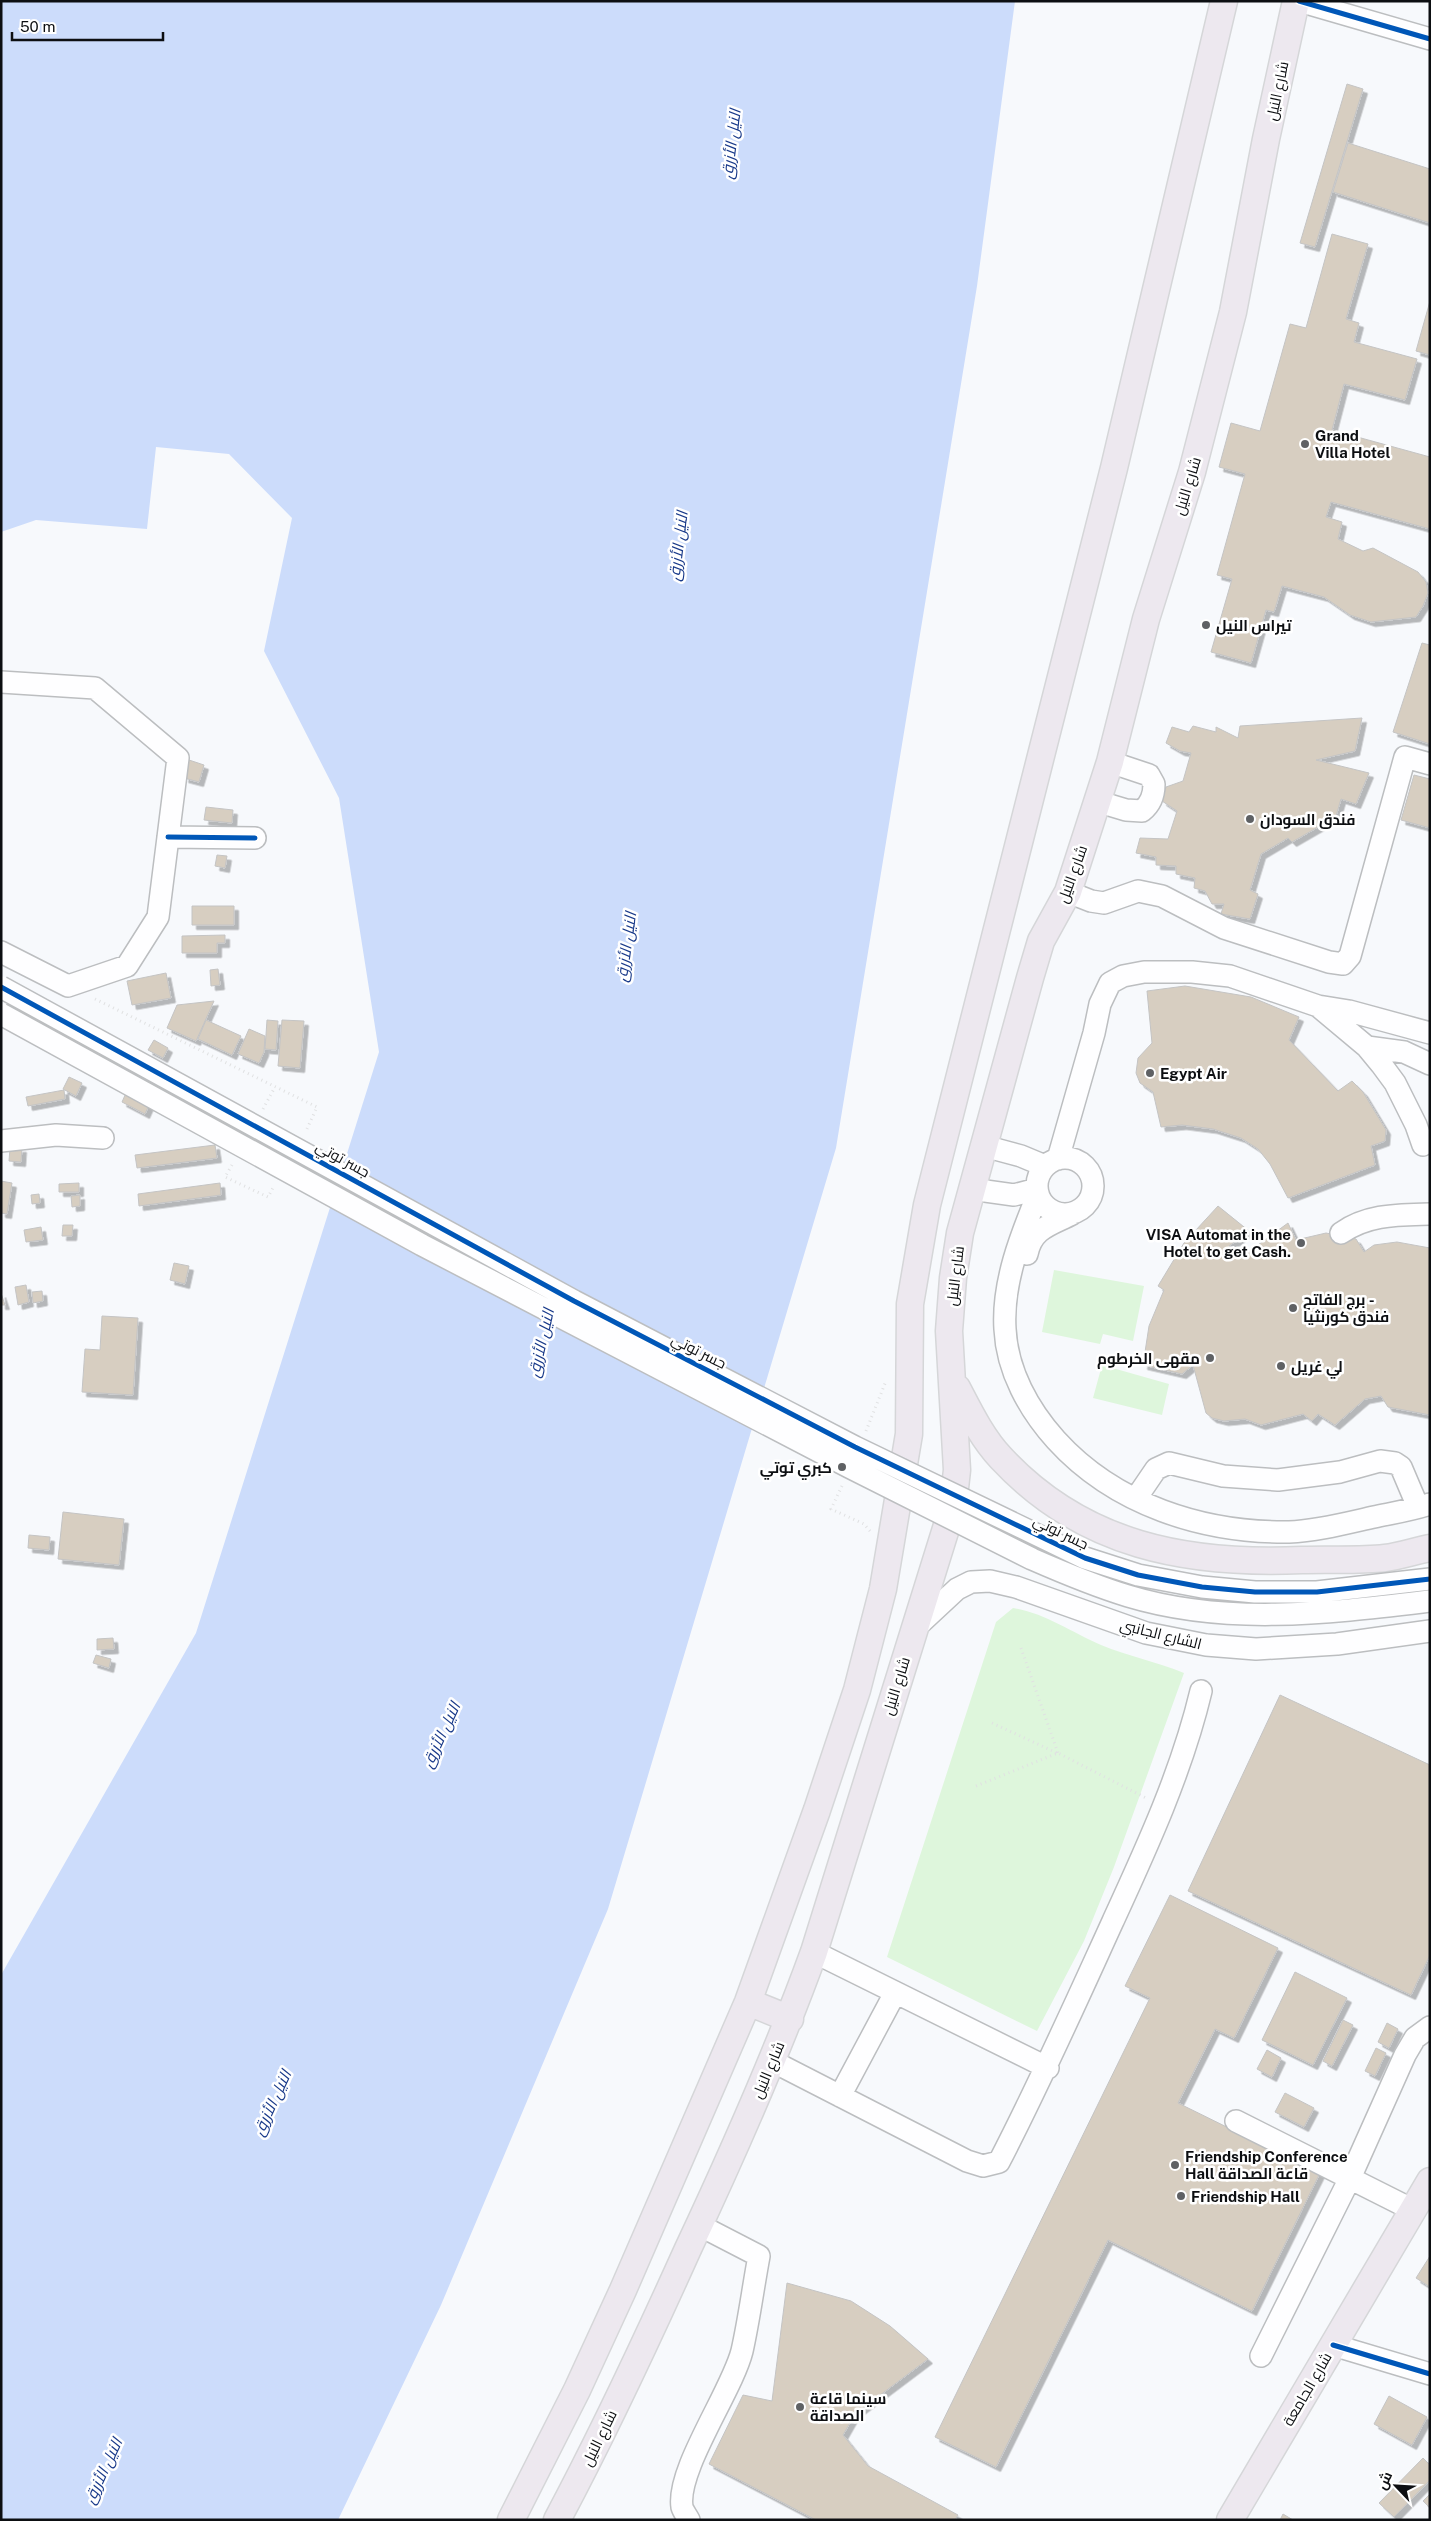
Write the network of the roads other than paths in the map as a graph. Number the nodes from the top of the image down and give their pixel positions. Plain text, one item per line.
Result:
1 (1224, 1) edge
2 (1297, 1) edge
3 (1430, 39) edge
4 (1, 682) edge
5 (1110, 762) junction
6 (1430, 764) edge
7 (1096, 801) junction
8 (168, 836) junction
9 (255, 838) dead end
10 (1068, 892) junction
11 (1, 952) edge
12 (1, 987) edge
13 (1318, 1006) junction
14 (1, 1014) edge
15 (1430, 1033) edge
16 (1367, 1047) junction
17 (1430, 1064) edge
18 (103, 1138) dead end
19 (1, 1142) edge
20 (1423, 1145) dead end
21 (984, 1146) junction
22 (1052, 1162) junction
23 (971, 1189) junction
24 (1038, 1192) junction
25 (1072, 1214) junction
26 (1430, 1214) edge
27 (1430, 1223) edge
28 (950, 1376) junction
29 (1141, 1491) junction
30 (1423, 1499) edge
31 (1430, 1548) edge
32 (1430, 1579) edge
33 (1430, 1601) edge
34 (914, 1629) junction
35 (1430, 1631) edge
36 (1201, 1691) dead end
37 (814, 1952) junction
38 (895, 1993) junction
39 (748, 2002) junction
40 (790, 2019) junction
41 (1430, 2026) edge
42 (772, 2061) junction
43 (1048, 2068) junction
44 (840, 2096) junction
45 (1236, 2121) dead end
46 (1350, 2178) junction
47 (1430, 2181) edge
48 (1414, 2210) junction
49 (699, 2225) junction
50 (1333, 2345) junction
51 (1261, 2356) dead end
52 (1430, 2374) edge
53 (535, 2472) junction
54 (574, 2488) junction
55 (511, 2520) edge
56 (557, 2520) edge
57 (689, 2520) edge
58 (1230, 2520) edge

1 - 39 main road
2 - 3 street
2 - 5 main road, شارع النيل
4 - 8 street
5 - 7 main road, شارع النيل
5 - 7 street
6 - 10 street
7 - 10 main road, شارع النيل
8 - 9 street
8 - 11 street
10 - 21 main road, شارع النيل
12 - 32 street, جسر توتي, bridge
13 - 15 street
13 - 16 street
13 - 22 street
14 - 33 street, bridge
16 - 17 street
16 - 20 street
18 - 19 street
21 - 22 street
21 - 23 main road, شارع النيل
22 - 24 street
22 - 25 street
23 - 24 street
23 - 28 main road, شارع النيل
24 - 25 street
24 - 30 street
25 - 29 street
26 - 27 street
28 - 31 main road
28 - 34 main road, شارع النيل
29 - 30 street
29 - 30 street
34 - 35 street, الشارع الجانبي
34 - 37 main road, شارع النيل
36 - 43 street
37 - 38 street
37 - 40 main road, شارع النيل
38 - 43 street
38 - 44 street
39 - 40 main road
39 - 53 main road
40 - 42 main road, شارع النيل
41 - 46 street
42 - 44 street
42 - 49 main road, شارع النيل
43 - 44 street
45 - 46 street
46 - 48 street
46 - 51 street
47 - 48 main road, شارع الجامعة
48 - 50 main road, شارع الجامعة
49 - 54 main road, شارع النيل
49 - 57 street
50 - 52 street
50 - 58 main road, شارع الجامعة
53 - 54 main road
53 - 55 main road
54 - 56 main road, شارع النيل

